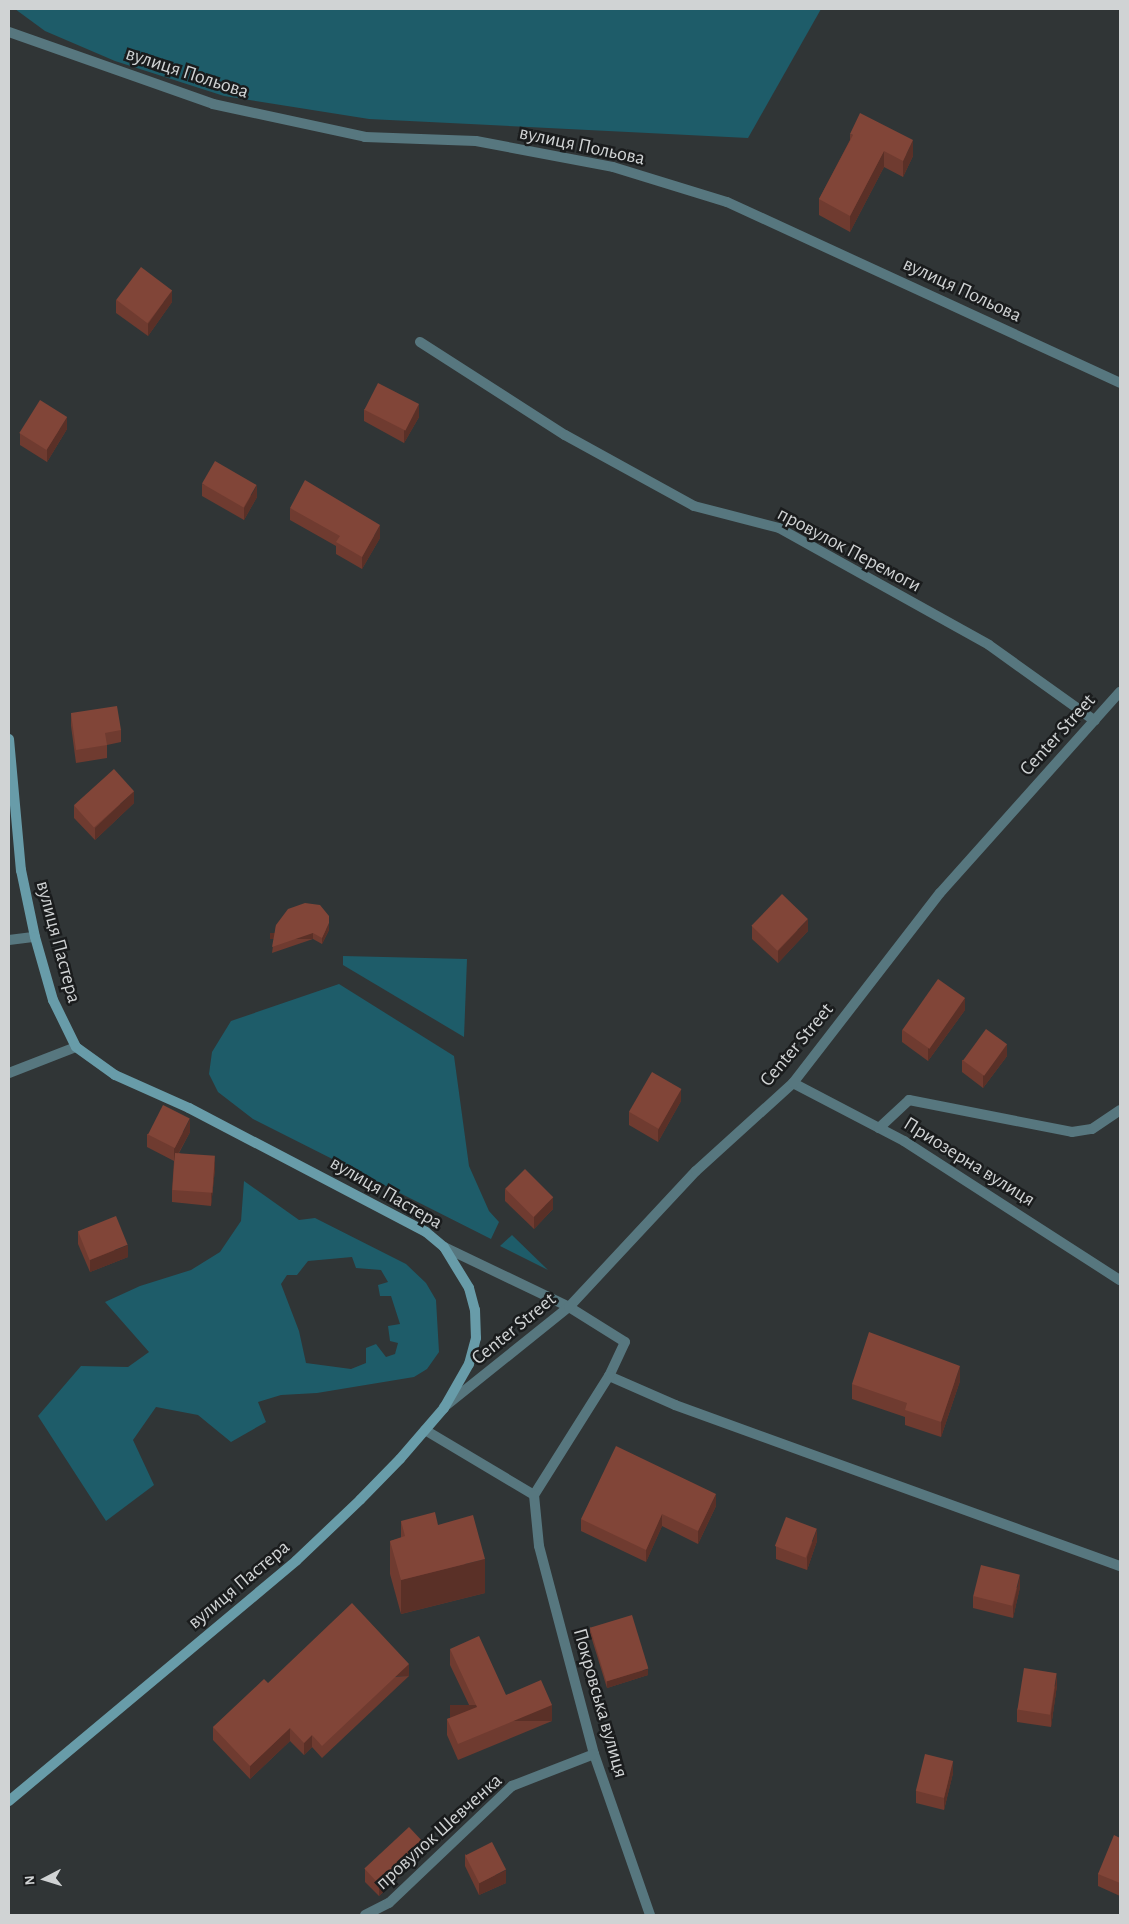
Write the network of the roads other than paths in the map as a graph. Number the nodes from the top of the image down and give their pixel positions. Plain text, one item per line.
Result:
1 (9, 32) edge
2 (420, 342) dead end
3 (1120, 383) edge
4 (1120, 692) edge
5 (1095, 721) junction
6 (9, 739) edge
7 (34, 937) junction
8 (9, 940) edge
9 (76, 1047) junction
10 (9, 1073) edge
11 (793, 1083) junction
12 (1120, 1110) edge
13 (879, 1128) junction
14 (444, 1246) junction
15 (1120, 1280) edge
16 (570, 1307) junction
17 (609, 1376) junction
18 (444, 1408) junction
19 (425, 1430) junction
20 (534, 1496) junction
21 (1120, 1566) edge
22 (594, 1754) junction
23 (9, 1801) edge
24 (365, 1915) edge
25 (650, 1915) edge

1 - 3 street, вулиця Польова
2 - 5 street, провулок Перемоги
4 - 5 street, Center Street
5 - 11 street, Center Street
6 - 7 street, вулиця Пастера
7 - 8 street
7 - 9 street, вулиця Пастера
9 - 10 street
9 - 14 street, вулиця Пастера
11 - 13 street, Приозерна вулиця
11 - 16 street, Center Street
12 - 13 street
13 - 15 street, Приозерна вулиця
14 - 16 street
14 - 18 street, вулиця Пастера
16 - 17 street
16 - 18 street, Center Street
17 - 20 street
17 - 21 street
18 - 19 street, вулиця Пастера
19 - 20 street
19 - 23 street, вулиця Пастера
20 - 22 street, Покровська вулиця
22 - 24 street, провулок Шевченка
22 - 25 street, Покровська вулиця

